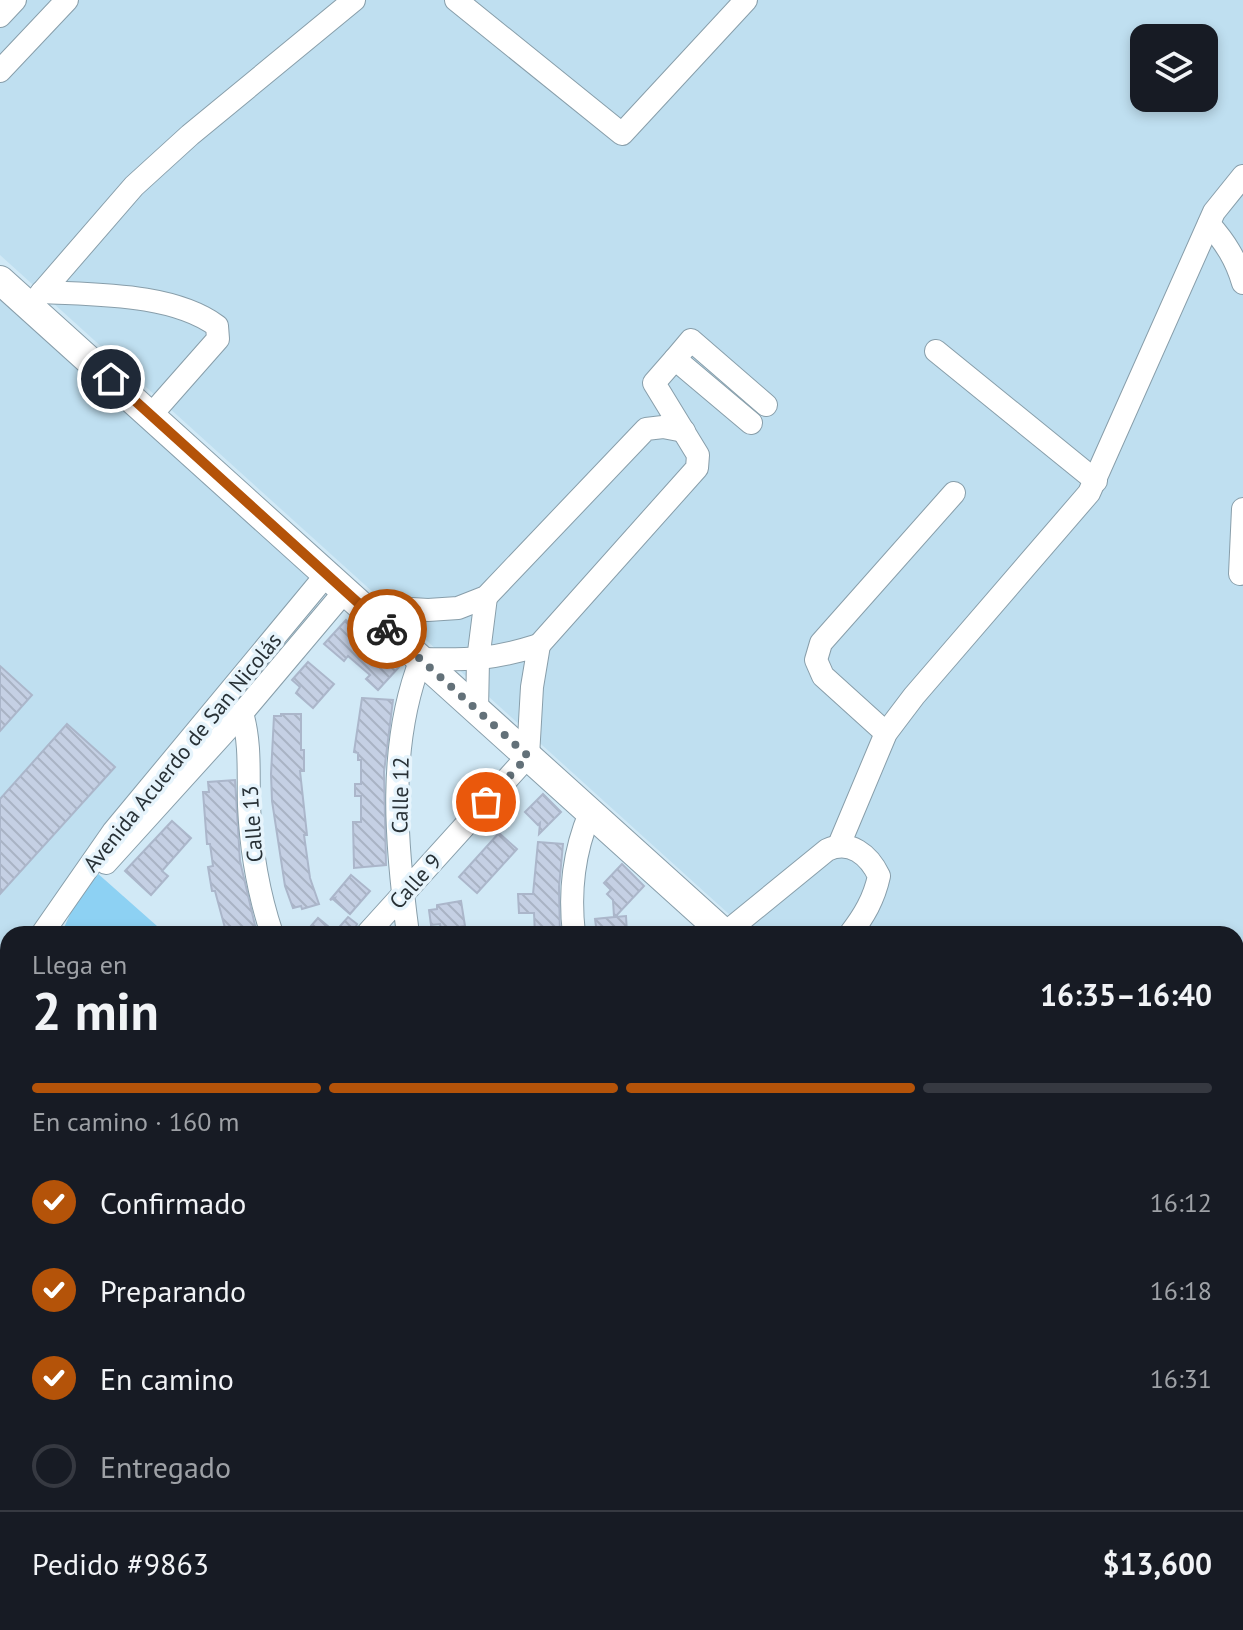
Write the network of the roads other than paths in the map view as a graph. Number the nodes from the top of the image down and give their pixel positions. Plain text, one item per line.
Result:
1 (15, 0) edge
2 (67, 0) edge
3 (354, 0) edge
4 (456, 0) edge
5 (746, 0) edge
6 (0, 16) edge
7 (0, 71) edge
8 (1243, 176) edge
9 (1209, 224) junction
10 (0, 280) edge
11 (1243, 283) edge
12 (36, 299) junction
13 (936, 351) dead end
14 (675, 359) junction
15 (766, 405) dead end
16 (151, 415) junction
17 (751, 423) dead end
18 (684, 431) junction
19 (1096, 481) junction
20 (954, 493) dead end
21 (1243, 509) edge
22 (1240, 574) dead end
23 (345, 591) junction
24 (486, 597) junction
25 (539, 645) junction
26 (421, 659) junction
27 (478, 660) junction
28 (477, 710) junction
29 (242, 713) junction
30 (886, 733) junction
31 (528, 756) junction
32 (590, 813) junction
33 (839, 845) junction
34 (106, 863) dead end
35 (403, 895) junction
36 (48, 926) edge
37 (270, 926) edge
38 (374, 926) edge
39 (407, 926) edge
40 (574, 926) edge
41 (709, 926) edge
42 (719, 926) edge
43 (857, 926) edge

1 - 6 street
2 - 7 street
3 - 12 street
4 - 5 street
8 - 9 street
9 - 11 street
9 - 19 street
10 - 12 main road
12 - 16 main road
12 - 16 street
13 - 19 street
14 - 15 street
14 - 17 street
14 - 18 street
16 - 23 main road
18 - 24 street
18 - 25 street
19 - 30 street
20 - 30 street
21 - 22 street
23 - 24 street
23 - 26 main road
23 - 29 street
23 - 36 street, Avenida Acuerdo de San Nicolás
24 - 27 street
25 - 27 street
25 - 31 street
26 - 27 street
26 - 28 main road
26 - 35 street, Calle 12
27 - 28 street
28 - 31 main road
29 - 34 street
29 - 37 street, Calle 13
30 - 33 street
31 - 32 main road
31 - 35 street, Calle 9
32 - 40 street
32 - 41 main road
33 - 42 street
33 - 43 street
35 - 38 street, Calle 9
35 - 39 street, Calle 12

